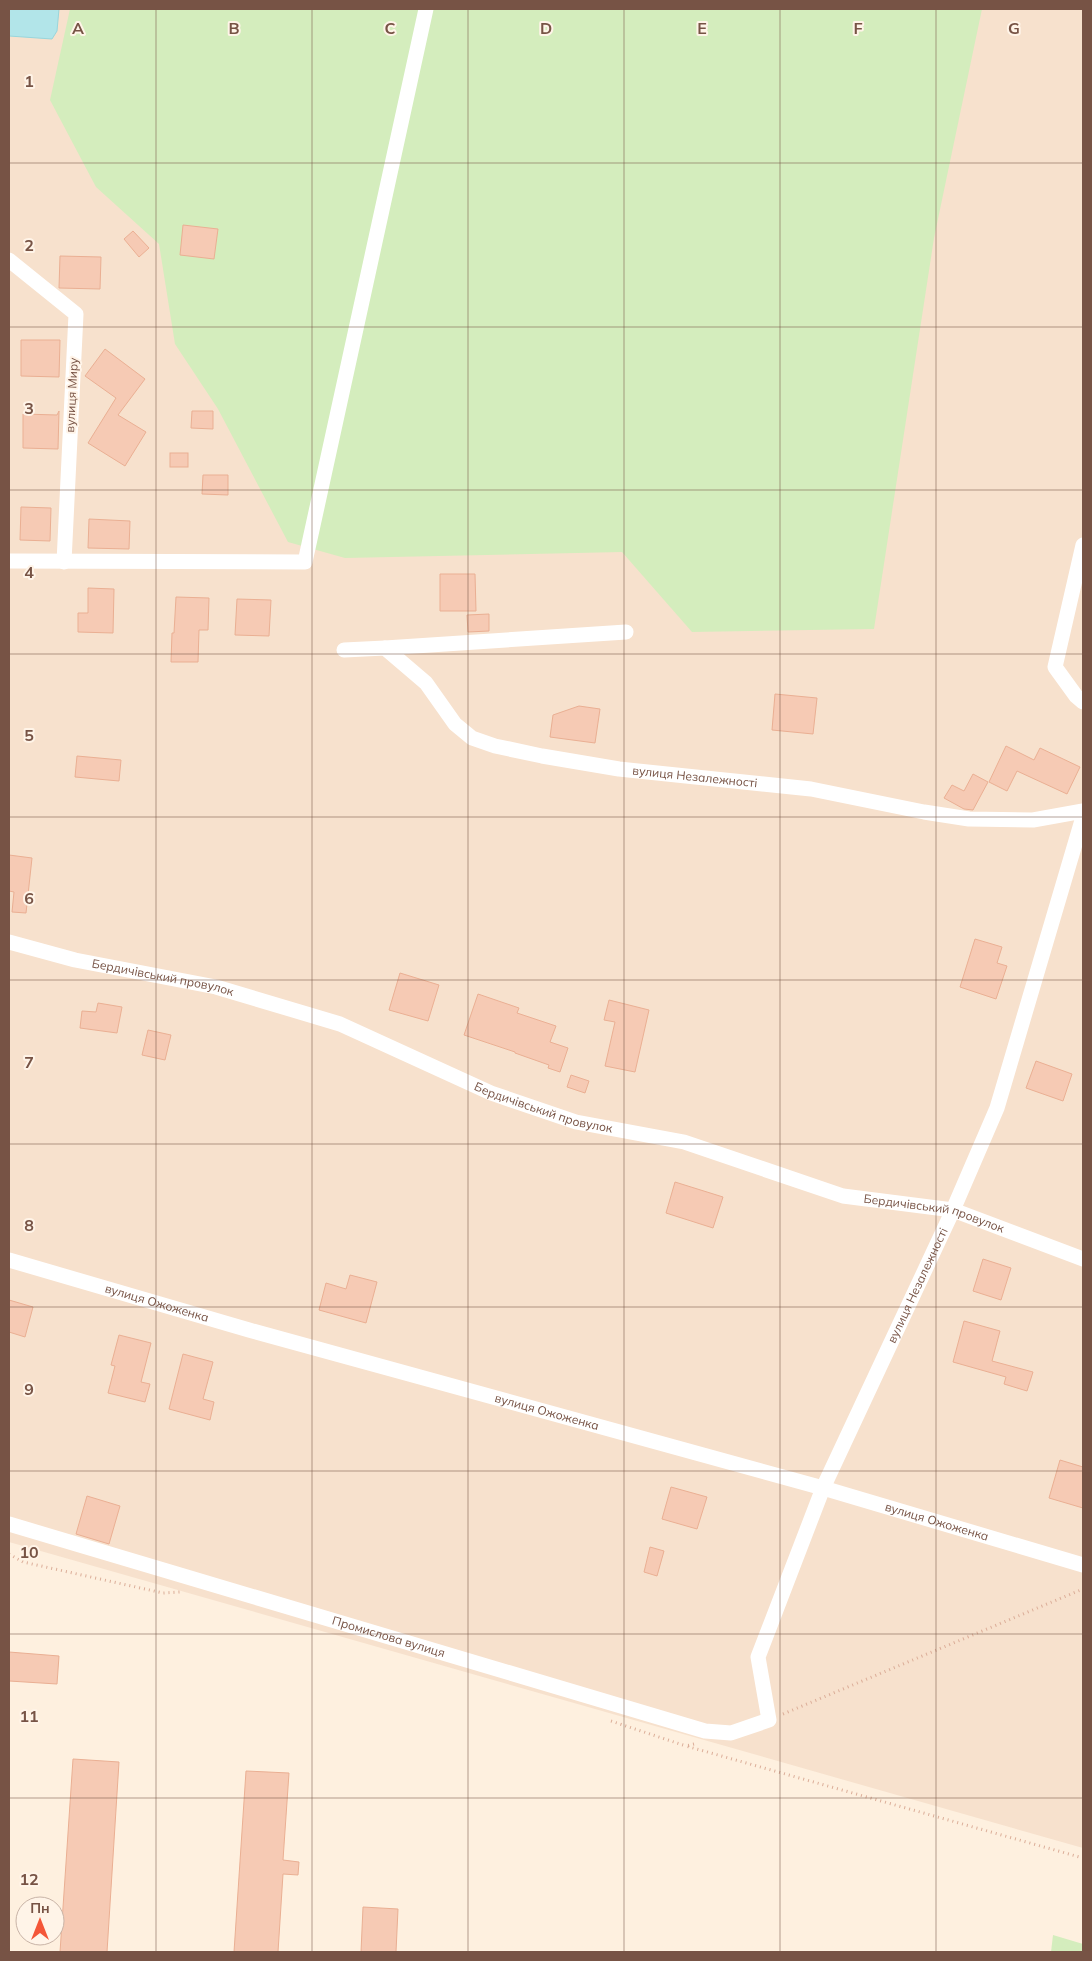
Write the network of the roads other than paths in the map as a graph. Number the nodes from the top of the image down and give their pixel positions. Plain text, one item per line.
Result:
1 (426, 9) edge
2 (9, 260) edge
3 (1083, 545) edge
4 (9, 560) edge
5 (64, 562) junction
6 (626, 632) dead end
7 (385, 648) junction
8 (344, 650) dead end
9 (1083, 702) edge
10 (1083, 812) edge
11 (1083, 817) edge
12 (9, 942) edge
13 (953, 1210) junction
14 (1083, 1258) edge
15 (9, 1260) edge
16 (823, 1488) junction
17 (9, 1524) edge
18 (1083, 1565) edge
19 (768, 1720) joint

1 - 5 street
2 - 5 street, вулиця Миру
3 - 9 street
4 - 5 street
6 - 7 street
7 - 8 street
7 - 10 street, вулиця Незалежності
11 - 13 street, вулиця Незалежності
12 - 13 street, Бердичівський провулок
13 - 14 street, Бердичівський провулок
13 - 16 street, вулиця Незалежності
15 - 16 street, вулиця Ожоженка
16 - 18 street, вулиця Ожоженка
16 - 19 street, вулиця Незалежності
17 - 19 street, Промислова вулиця

